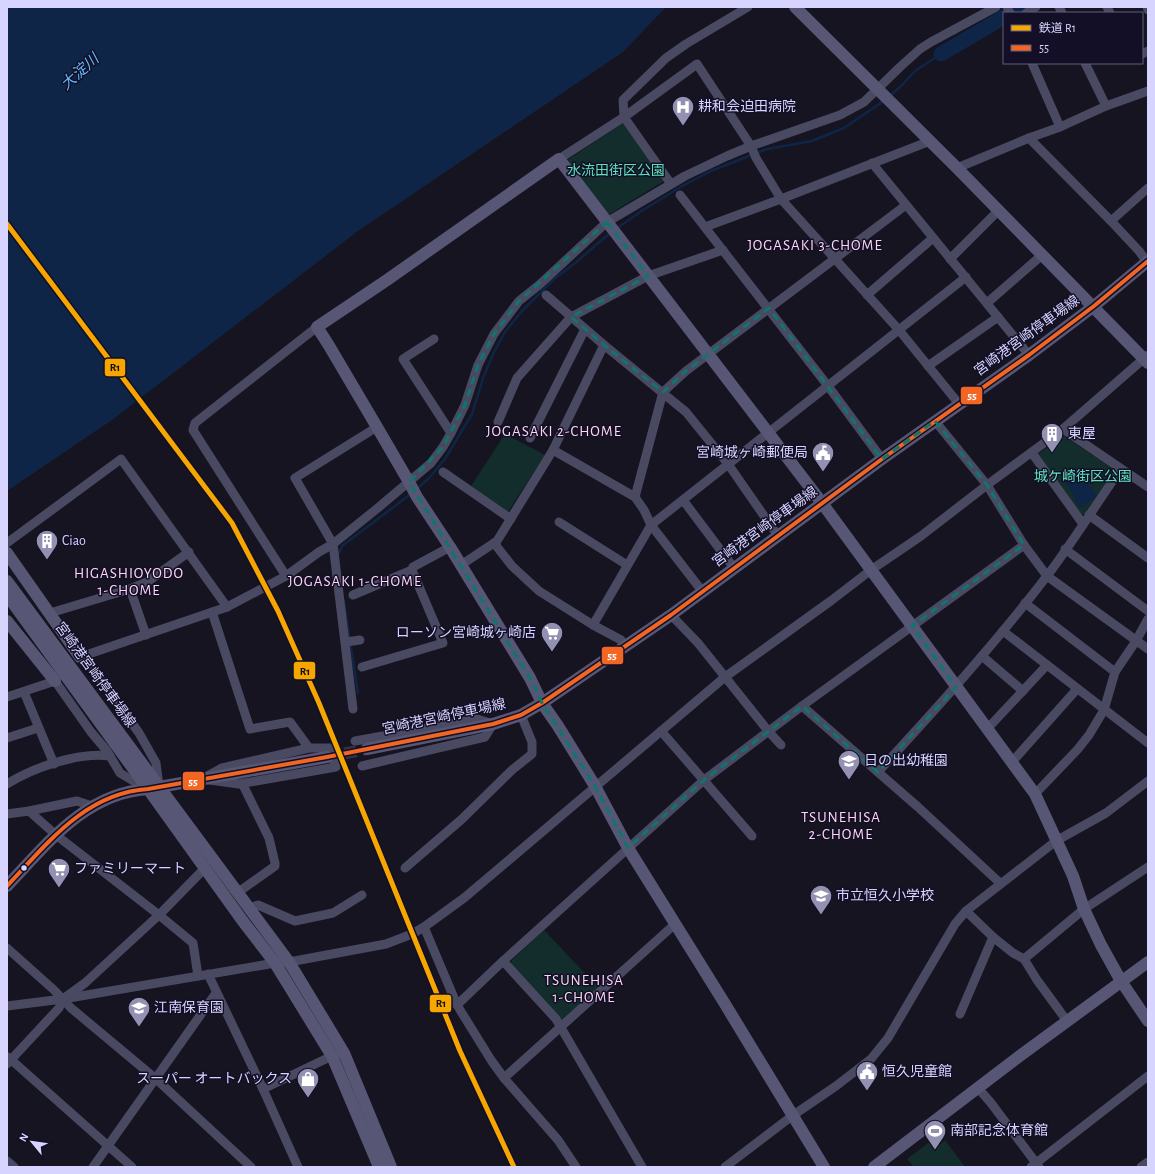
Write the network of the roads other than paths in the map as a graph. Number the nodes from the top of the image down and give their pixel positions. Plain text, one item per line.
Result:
1 (748, 7) edge
2 (795, 7) edge
3 (996, 7) edge
4 (1032, 64) edge
5 (1085, 64) edge
6 (878, 89) junction
7 (1148, 91) edge
8 (1106, 106) junction
9 (624, 116) junction
10 (1060, 127) junction
11 (1029, 138) junction
12 (930, 142) junction
13 (751, 146) junction
14 (559, 159) junction
15 (872, 163) junction
16 (957, 168) junction
17 (671, 184) junction
18 (1148, 188) edge
19 (680, 195) dead end
20 (781, 199) junction
21 (906, 205) junction
22 (998, 211) junction
23 (1111, 221) junction
24 (607, 222) junction
25 (705, 227) junction
26 (933, 238) junction
27 (723, 250) junction
28 (1042, 256) junction
29 (834, 259) junction
30 (950, 259) junction
31 (1148, 262) edge
32 (648, 276) junction
33 (966, 277) junction
34 (866, 294) junction
35 (546, 295) dead end
36 (987, 303) junction
37 (1094, 306) junction
38 (769, 308) junction
39 (998, 316) junction
40 (571, 317) junction
41 (317, 327) junction
42 (585, 329) junction
43 (899, 330) junction
44 (434, 339) dead end
45 (604, 345) junction
46 (708, 354) junction
47 (1029, 355) junction
48 (1147, 359) edge
49 (928, 366) junction
50 (828, 386) junction
51 (663, 392) junction
52 (959, 404) junction
53 (935, 421) junction
54 (498, 422) dead end
55 (377, 427) junction
56 (1063, 429) junction
57 (451, 433) junction
58 (769, 433) junction
59 (530, 438) dead end
60 (553, 450) junction
61 (1032, 453) junction
62 (882, 459) junction
63 (728, 464) junction
64 (1121, 469) junction
65 (443, 472) dead end
66 (409, 482) junction
67 (987, 485) junction
68 (1148, 487) edge
69 (635, 497) junction
70 (683, 500) junction
71 (822, 503) junction
72 (1089, 515) junction
73 (511, 519) junction
74 (560, 522) dead end
75 (1083, 524) junction
76 (651, 525) junction
77 (778, 536) junction
78 (7, 543) edge
79 (334, 544) junction
80 (494, 544) junction
81 (1024, 545) junction
82 (450, 547) junction
83 (1065, 549) junction
84 (189, 552) junction
85 (7, 553) edge
86 (1148, 558) edge
87 (461, 565) junction
88 (627, 565) junction
89 (734, 568) junction
90 (412, 570) junction
91 (871, 570) junction
92 (286, 576) junction
93 (1047, 576) junction
94 (7, 581) edge
95 (130, 589) junction
96 (702, 591) junction
97 (353, 595) dead end
98 (7, 596) edge
99 (1025, 603) junction
100 (227, 607) junction
101 (1148, 611) edge
102 (212, 612) junction
103 (50, 613) junction
104 (671, 615) junction
105 (1148, 619) edge
106 (7, 621) edge
107 (593, 625) junction
108 (912, 626) junction
109 (1003, 631) junction
110 (146, 635) junction
111 (360, 640) dead end
112 (1136, 641) junction
113 (346, 642) junction
114 (625, 647) junction
115 (1148, 649) edge
116 (982, 656) junction
117 (80, 657) junction
118 (1047, 665) junction
119 (362, 667) dead end
120 (1115, 672) junction
121 (725, 676) junction
122 (55, 681) junction
123 (956, 687) junction
124 (1077, 689) junction
125 (1023, 691) junction
126 (24, 692) junction
127 (7, 697) edge
128 (542, 703) junction
129 (802, 706) junction
130 (353, 709) dead end
131 (1104, 710) junction
132 (521, 715) junction
133 (493, 724) junction
134 (38, 728) junction
135 (988, 728) junction
136 (661, 731) junction
137 (769, 732) junction
138 (7, 738) edge
139 (355, 740) dead end
140 (1148, 743) edge
141 (782, 745) dead end
142 (310, 748) junction
143 (366, 749) tunnel mouth
144 (110, 756) junction
145 (327, 757) tunnel mouth
146 (1012, 762) junction
147 (54, 764) junction
148 (362, 766) dead end
149 (878, 772) junction
150 (202, 779) junction
151 (704, 780) junction
152 (1148, 781) edge
153 (242, 783) junction
154 (7, 784) edge
155 (595, 786) junction
156 (154, 788) junction
157 (1035, 794) junction
158 (92, 806) junction
159 (29, 811) junction
160 (7, 814) edge
161 (56, 835) junction
162 (752, 836) dead end
163 (1056, 841) junction
164 (628, 848) junction
165 (1148, 867) edge
166 (405, 868) dead end
167 (204, 869) junction
168 (1000, 883) junction
169 (7, 886) edge
170 (237, 893) junction
171 (362, 895) dead end
172 (248, 908) junction
173 (1084, 909) junction
174 (966, 911) junction
175 (159, 915) junction
176 (675, 924) junction
177 (424, 927) junction
178 (993, 937) junction
179 (7, 948) edge
180 (1024, 959) junction
181 (503, 961) junction
182 (289, 962) junction
183 (1148, 962) edge
184 (275, 963) junction
185 (203, 975) junction
186 (1121, 982) junction
187 (216, 992) junction
188 (63, 999) junction
189 (458, 1005) junction
190 (7, 1006) edge
191 (960, 1014) dead end
192 (1068, 1021) junction
193 (1148, 1021) edge
194 (561, 1027) junction
195 (338, 1054) junction
196 (8, 1060) edge
197 (1148, 1076) edge
198 (504, 1078) junction
199 (156, 1079) junction
200 (978, 1088) junction
201 (263, 1089) junction
202 (792, 1116) junction
203 (108, 1146) junction
204 (7, 1160) edge
205 (1148, 1162) edge
206 (1036, 1166) edge
207 (14, 1167) edge
208 (93, 1167) edge
209 (132, 1167) edge
210 (251, 1167) edge
211 (298, 1167) edge
212 (379, 1167) edge
213 (391, 1167) edge
214 (576, 1167) edge
215 (642, 1167) edge
216 (725, 1167) edge
217 (824, 1167) edge
218 (874, 1167) edge
219 (1141, 1167) edge

1 - 9 street
2 - 6 street
3 - 6 street
4 - 10 street
5 - 8 street
6 - 12 street
6 - 13 street
7 - 8 street
8 - 10 street
9 - 13 street
9 - 14 street
9 - 17 street
10 - 11 street
11 - 16 street
11 - 23 street
12 - 15 street
12 - 16 street
13 - 17 street
13 - 20 street
14 - 24 street
14 - 41 street
15 - 20 street
15 - 21 street
16 - 22 street
17 - 24 street
18 - 23 street
19 - 25 street
20 - 25 street
20 - 29 street
21 - 26 street
21 - 29 street
22 - 28 street
22 - 30 street
23 - 31 street
24 - 32 street
24 - 57 street
25 - 27 street
26 - 30 street
26 - 34 street
27 - 32 street
27 - 38 street
28 - 36 street
28 - 37 street
29 - 34 street
29 - 38 street
30 - 33 street
31 - 37 street, 宮崎港宮崎停車場線
32 - 40 street
32 - 46 street
33 - 36 street
33 - 43 street
34 - 43 street
35 - 40 street
36 - 39 street
37 - 47 street, 宮崎港宮崎停車場線
37 - 48 street
38 - 46 street
38 - 50 street
39 - 47 street
39 - 49 street
40 - 42 street
40 - 54 street
41 - 55 street
41 - 92 street
42 - 45 street
42 - 59 street
43 - 49 street
43 - 50 street
44 - 57 street
45 - 51 street
45 - 60 street
46 - 51 street
46 - 58 street
47 - 52 street, 宮崎港宮崎停車場線
48 - 56 street
49 - 52 street
50 - 58 street
50 - 62 street
51 - 63 street
51 - 69 street
52 - 53 street, 宮崎港宮崎停車場線
53 - 62 street, 宮崎港宮崎停車場線
53 - 67 street
55 - 66 street
55 - 79 street
56 - 61 street
56 - 64 street
57 - 66 street
58 - 63 street
58 - 71 street
60 - 69 street
60 - 73 street
61 - 67 street
61 - 75 street
62 - 71 street, 宮崎港宮崎停車場線
63 - 70 street
63 - 77 street
64 - 68 street
64 - 72 street
65 - 73 street
66 - 79 street
66 - 82 street
67 - 81 street
67 - 91 street
69 - 76 street
70 - 76 street
70 - 89 street
71 - 77 street, 宮崎港宮崎停車場線
71 - 91 street
72 - 75 street
72 - 86 street
73 - 80 street
74 - 88 street
75 - 83 street
76 - 88 street
76 - 96 street
77 - 89 street, 宮崎港宮崎停車場線
78 - 84 street
79 - 92 street
79 - 113 street
80 - 87 street
80 - 107 street
81 - 93 street
81 - 108 street
82 - 87 street
82 - 90 street
83 - 93 street
83 - 101 street
84 - 95 street
84 - 100 street
85 - 103 street
87 - 128 street
88 - 107 street
89 - 96 street, 宮崎港宮崎停車場線
90 - 97 street
90 - 119 street
91 - 108 street
91 - 121 street
92 - 100 street
93 - 99 street
93 - 112 street
94 - 156 street, 宮崎港宮崎停車場線
95 - 103 street
95 - 110 street
96 - 104 street, 宮崎港宮崎停車場線
98 - 156 street, 宮崎港宮崎停車場線
99 - 109 street
99 - 120 street
100 - 102 street
102 - 110 street
102 - 142 street
103 - 117 street
104 - 114 street, 宮崎港宮崎停車場線
104 - 121 street
105 - 112 street
106 - 122 street
107 - 114 street
108 - 123 street
108 - 129 street
109 - 116 street
109 - 118 street
110 - 117 street
111 - 113 street
112 - 115 street
112 - 120 street
113 - 130 street
114 - 128 street, 宮崎港宮崎停車場線
116 - 123 street
116 - 125 street
117 - 156 street
118 - 124 street
118 - 125 street
120 - 131 street
121 - 136 street
121 - 137 street
122 - 126 street
122 - 144 street
123 - 135 street
123 - 149 street
124 - 131 street
124 - 146 street
125 - 135 street
126 - 127 street
126 - 134 street
128 - 132 street, 宮崎港宮崎停車場線
128 - 155 street
129 - 137 street
129 - 149 street
131 - 140 street
131 - 157 street
132 - 133 street, 宮崎港宮崎停車場線
132 - 166 street
133 - 139 street
133 - 143 street, 宮崎港宮崎停車場線
133 - 148 street
134 - 138 street
134 - 147 street
135 - 146 street
136 - 151 street
136 - 155 street
137 - 141 street
137 - 151 street
142 - 150 street
142 - 153 street
144 - 147 street
144 - 156 street
145 - 150 street
146 - 157 street
147 - 154 street
149 - 168 street
150 - 153 street
150 - 156 street
151 - 162 street
151 - 164 street
152 - 163 street
153 - 170 street
155 - 164 street
155 - 177 street
156 - 158 street
156 - 167 street
156 - 170 street
157 - 163 street
158 - 159 street
158 - 161 street
159 - 160 street
159 - 161 street
161 - 169 street
161 - 175 street
163 - 168 street
163 - 173 street
164 - 176 street
164 - 181 street
165 - 173 street
167 - 175 street
167 - 184 street
168 - 174 street
170 - 172 street
171 - 172 street
172 - 182 street
173 - 180 street
173 - 186 street
174 - 178 street
174 - 202 street
175 - 185 street
175 - 188 street
176 - 194 street
176 - 202 street
177 - 182 street
177 - 189 street
178 - 180 street
178 - 191 street
179 - 188 street
180 - 192 street
181 - 189 street
181 - 194 street
182 - 184 street
182 - 195 street
183 - 186 street
184 - 185 street
184 - 195 street
185 - 187 street
185 - 188 street
186 - 192 street
186 - 193 street
187 - 199 street
187 - 201 street
188 - 190 street
188 - 196 street
188 - 199 street
189 - 198 street
192 - 200 street
194 - 198 street
194 - 215 street
195 - 201 street
195 - 212 street
195 - 213 street
196 - 203 street
197 - 206 street
198 - 214 street
199 - 203 street
199 - 210 street
200 - 206 street
200 - 218 street
201 - 211 street
202 - 216 street
202 - 217 street
203 - 208 street
203 - 209 street
204 - 207 street
205 - 219 street

